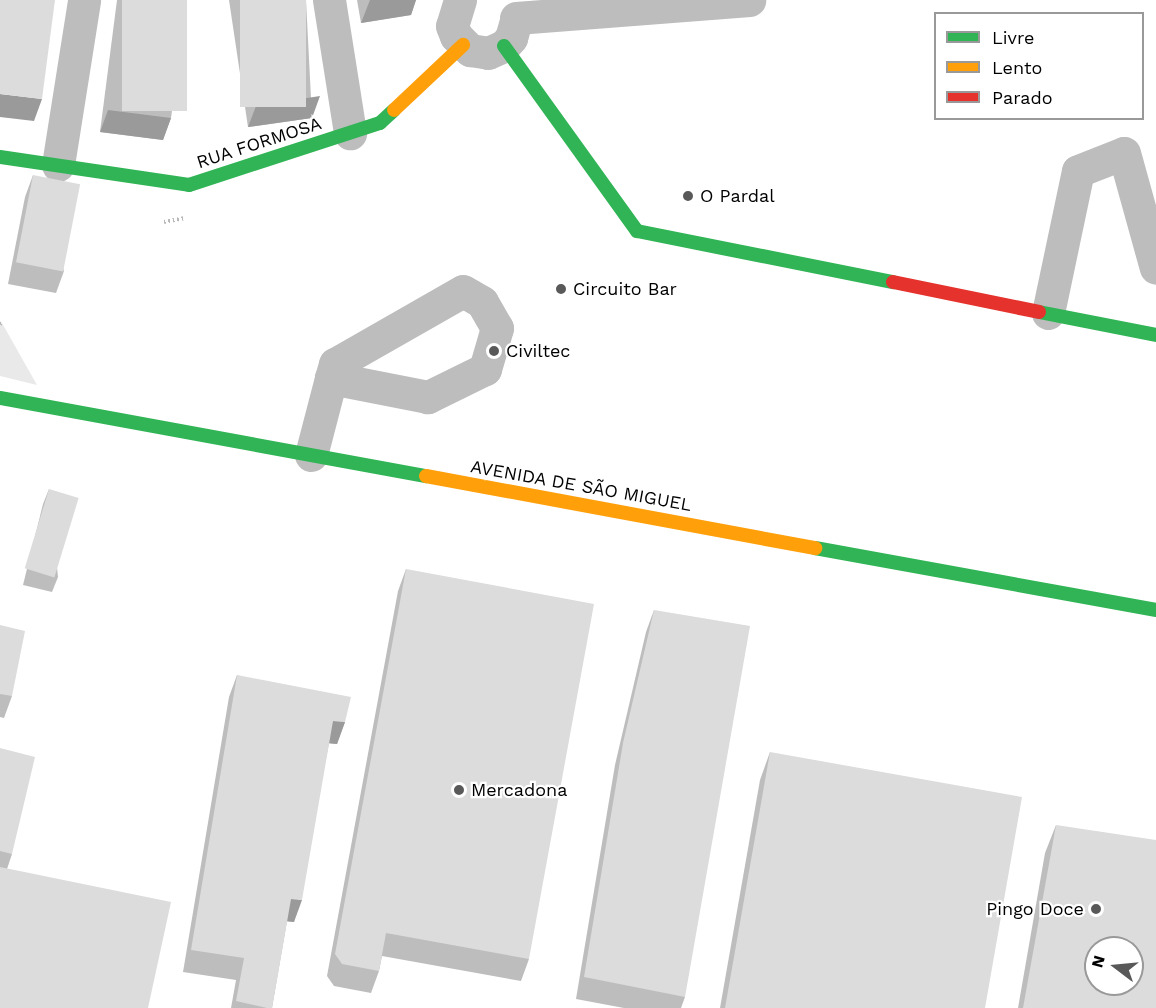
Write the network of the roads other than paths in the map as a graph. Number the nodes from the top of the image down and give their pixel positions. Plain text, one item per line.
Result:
1 (84, 0) edge
2 (329, 0) edge
3 (749, 0) edge
4 (456, 1) edge
5 (510, 21) edge
6 (463, 45) junction
7 (350, 133) junction
8 (0, 157) edge
9 (58, 165) junction
10 (1156, 268) edge
11 (1048, 313) junction
12 (1156, 335) edge
13 (331, 378) junction
14 (0, 398) edge
15 (311, 455) junction
16 (1156, 610) edge

1 - 9 street
2 - 7 street
3 - 5 street
4 - 6 street
5 - 6 street
5 - 11 street
6 - 7 street, RUA FORMOSA
7 - 9 street, RUA FORMOSA
8 - 9 street, RUA FORMOSA
10 - 11 street
11 - 12 street
13 - 13 street
13 - 15 street
14 - 15 street, AVENIDA DE SÃO MIGUEL
15 - 16 street, AVENIDA DE SÃO MIGUEL

